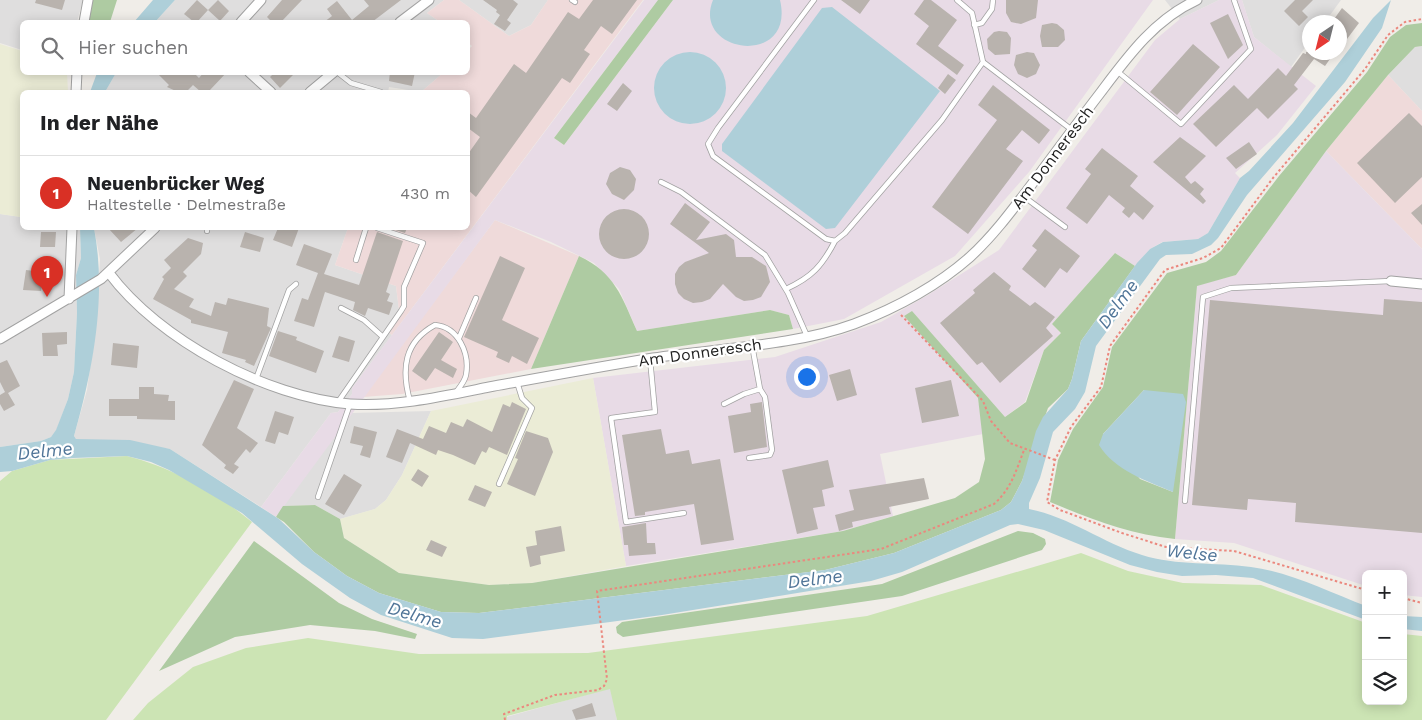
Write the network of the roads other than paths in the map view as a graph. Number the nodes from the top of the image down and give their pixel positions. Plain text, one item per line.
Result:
1 (88, 0) edge
2 (261, 0) edge
3 (429, 0) edge
4 (814, 0) edge
5 (993, 0) edge
6 (1197, 0) edge
7 (1234, 0) edge
8 (960, 1) edge
9 (84, 20) edge
10 (243, 20) edge
11 (403, 20) edge
12 (974, 25) junction
13 (983, 62) junction
14 (1117, 71) junction
15 (77, 75) edge
16 (252, 75) edge
17 (331, 75) edge
18 (339, 75) edge
19 (76, 90) edge
20 (269, 90) edge
21 (312, 90) edge
22 (374, 90) edge
23 (1072, 130) junction
24 (661, 182) dead end
25 (1023, 196) junction
26 (1065, 226) dead end
27 (72, 230) edge
28 (154, 230) edge
29 (365, 230) edge
30 (383, 230) edge
31 (835, 241) junction
32 (356, 260) dead end
33 (109, 273) junction
34 (1391, 281) joint
35 (296, 284) dead end
36 (1422, 284) edge
37 (786, 289) junction
38 (476, 298) dead end
39 (69, 299) junction
40 (341, 308) dead end
41 (807, 336) junction
42 (383, 337) junction
43 (459, 338) junction
44 (0, 339) edge
45 (752, 344) junction
46 (650, 358) junction
47 (255, 380) junction
48 (517, 382) junction
49 (760, 389) junction
50 (455, 394) junction
51 (410, 401) junction
52 (338, 402) junction
53 (350, 404) junction
54 (724, 404) dead end
55 (749, 458) dead end
56 (499, 484) dead end
57 (318, 497) dead end
58 (1185, 501) dead end
59 (684, 513) dead end

1 - 9 street
2 - 10 street
3 - 11 street
4 - 31 lane
5 - 12 lane
6 - 14 street, Am Donneresch
7 - 14 lane
8 - 12 lane
12 - 13 lane
13 - 23 lane
13 - 31 lane
14 - 23 street, Am Donneresch
15 - 19 street
16 - 20 street
17 - 21 street
18 - 22 lane
23 - 25 street, Am Donneresch
24 - 37 lane
25 - 26 lane
25 - 41 street, Am Donneresch
27 - 39 street
28 - 33 street
29 - 32 lane
30 - 42 lane
31 - 37 lane
33 - 39 street
33 - 47 street, Am Donneresch
34 - 36 street
34 - 58 lane
35 - 47 lane
37 - 41 lane
38 - 43 lane
39 - 44 street
40 - 42 lane
41 - 45 street, Am Donneresch
42 - 52 lane
43 - 50 lane
43 - 51 lane
45 - 46 street, Am Donneresch
45 - 49 lane
46 - 48 street, Am Donneresch
46 - 59 lane
47 - 52 street, Am Donneresch
48 - 50 street, Am Donneresch
48 - 56 lane
49 - 54 lane
49 - 55 lane
50 - 51 street, Am Donneresch
51 - 53 street, Am Donneresch
52 - 53 street, Am Donneresch
53 - 57 lane

